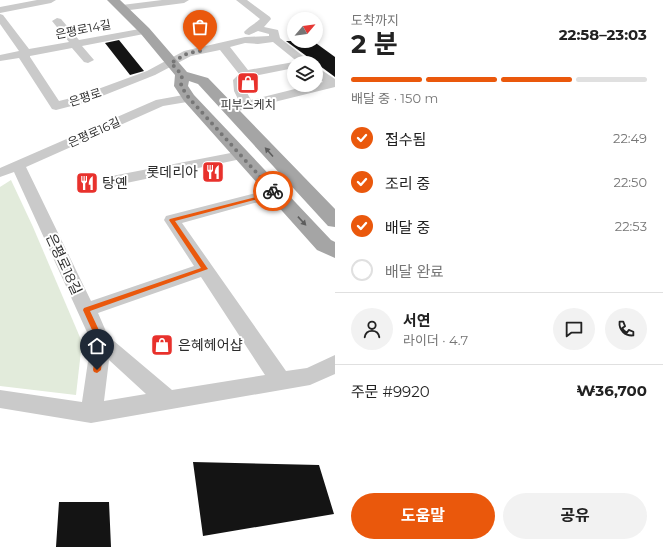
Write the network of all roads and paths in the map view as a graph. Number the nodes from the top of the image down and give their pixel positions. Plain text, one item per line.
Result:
1 (51, 0) edge
2 (184, 0) edge
3 (241, 0) edge
4 (117, 4) edge
5 (0, 10) edge
6 (0, 17) edge
7 (57, 21) dead end
8 (257, 28) junction
9 (145, 30) junction
10 (275, 39) junction
11 (245, 40) junction
12 (75, 44) junction
13 (223, 46) junction
14 (26, 54) junction
15 (296, 56) edge
16 (0, 58) edge
17 (88, 60) dead end
18 (287, 66) edge
19 (176, 69) junction
20 (245, 74) junction
21 (323, 76) edge
22 (334, 83) edge
23 (189, 98) junction
24 (247, 104) junction
25 (230, 109) junction
26 (241, 155) junction
27 (18, 166) junction
28 (0, 173) edge
29 (112, 182) dead end
30 (275, 193) junction
31 (335, 221) edge
32 (335, 251) edge
33 (205, 269) junction
34 (86, 310) junction
35 (101, 341) junction
36 (335, 364) edge
37 (281, 381) junction
38 (0, 399) edge
39 (168, 400) junction
40 (92, 413) junction

1 - 5 street
2 - 4 street
3 - 8 street
4 - 9 main road
6 - 14 street
7 - 12 street
8 - 10 street
8 - 11 street
9 - 12 street, 은평로14길
9 - 19 main road
10 - 11 street
10 - 15 street
11 - 13 street
12 - 14 street, 은평로14길
12 - 17 street
13 - 19 street
13 - 20 street
14 - 16 street, 은평로14길
14 - 19 street, 은평로
18 - 20 street
19 - 23 main road
19 - 25 main road
20 - 24 street
21 - 22 street
22 - 24 street
23 - 26 main road
23 - 27 street, 은평로16길
24 - 25 street
31 -> 25 main road
26 - 29 street
26 - 30 main road
27 - 28 street, 은평로16길
27 - 34 street, 은평로18길
30 -> 32 main road
30 - 33 street
33 - 34 street
33 - 37 street
34 - 35 street, 은평로18길
35 - 39 street
35 - 40 street
36 - 37 street
37 - 39 street
38 - 40 street
39 - 40 street

